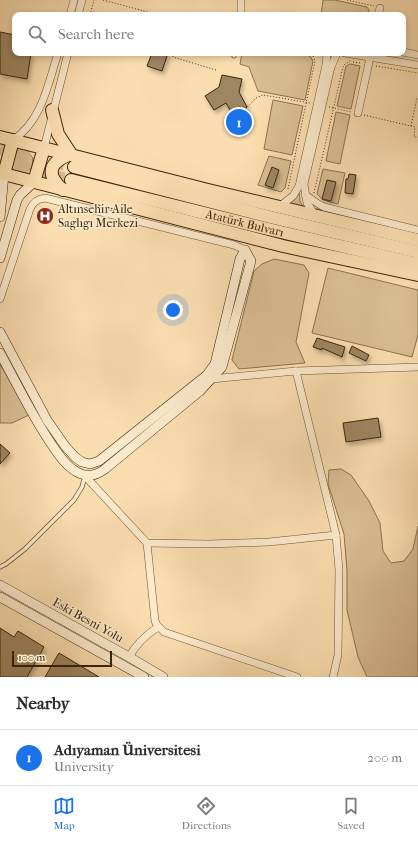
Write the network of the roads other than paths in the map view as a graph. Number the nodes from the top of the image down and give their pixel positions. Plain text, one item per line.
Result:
1 (74, 0) edge
2 (82, 0) edge
3 (241, 0) edge
4 (71, 12) edge
5 (79, 12) edge
6 (242, 12) edge
7 (406, 53) edge
8 (418, 55) edge
9 (57, 56) edge
10 (67, 56) edge
11 (327, 56) edge
12 (336, 56) edge
13 (370, 56) edge
14 (375, 56) edge
15 (418, 65) edge
16 (52, 110) junction
17 (358, 113) road end
18 (0, 137) edge
19 (14, 140) junction
20 (44, 148) junction
21 (71, 154) junction
22 (74, 167) tunnel mouth
23 (2, 174) edge
24 (34, 182) junction
25 (68, 185) junction
26 (305, 196) junction
27 (279, 207) junction
28 (0, 216) edge
29 (317, 216) junction
30 (418, 230) edge
31 (418, 240) edge
32 (245, 250) joint
33 (418, 252) edge
34 (0, 258) edge
35 (418, 264) edge
36 (418, 276) edge
37 (0, 299) edge
38 (0, 332) edge
39 (0, 353) edge
40 (418, 367) edge
41 (296, 371) junction
42 (209, 377) junction
43 (85, 476) junction
44 (336, 535) junction
45 (147, 543) junction
46 (0, 567) edge
47 (0, 585) edge
48 (0, 597) edge
49 (158, 627) junction
50 (129, 657) junction
51 (144, 677) edge
52 (163, 677) edge
53 (297, 677) edge
54 (333, 677) edge

1 - 4 street
2 - 5 street
3 - 6 street
7 - 8 street
9 - 19 street
10 - 16 street
11 - 27 street
12 - 26 street
13 - 17 street
14 - 15 street
16 - 20 street
16 - 21 highway
18 - 19 highway
19 - 20 highway
19 - 23 highway
20 - 21 highway
20 - 24 highway
21 - 25 highway
21 - 27 highway
22 - 33 highway, Atatürk Bulvarı
23 - 24 highway
23 - 28 street
24 - 25 highway
24 - 34 street
25 - 35 highway, Atatürk Bulvarı
25 - 36 highway
26 - 29 street
26 - 30 street
27 - 29 highway
29 - 31 highway
32 - 37 street
32 - 42 street
38 - 42 street
39 - 43 street
40 - 41 street
41 - 42 street
41 - 44 street
42 - 43 street
43 - 45 street
43 - 46 lane
44 - 45 street
44 - 54 street
45 - 49 street
47 - 50 street, Eski Besni Yolu
48 - 51 street, Eski Besni Yolu
49 - 50 street
49 - 53 street
50 - 52 street, Eski Besni Yolu

